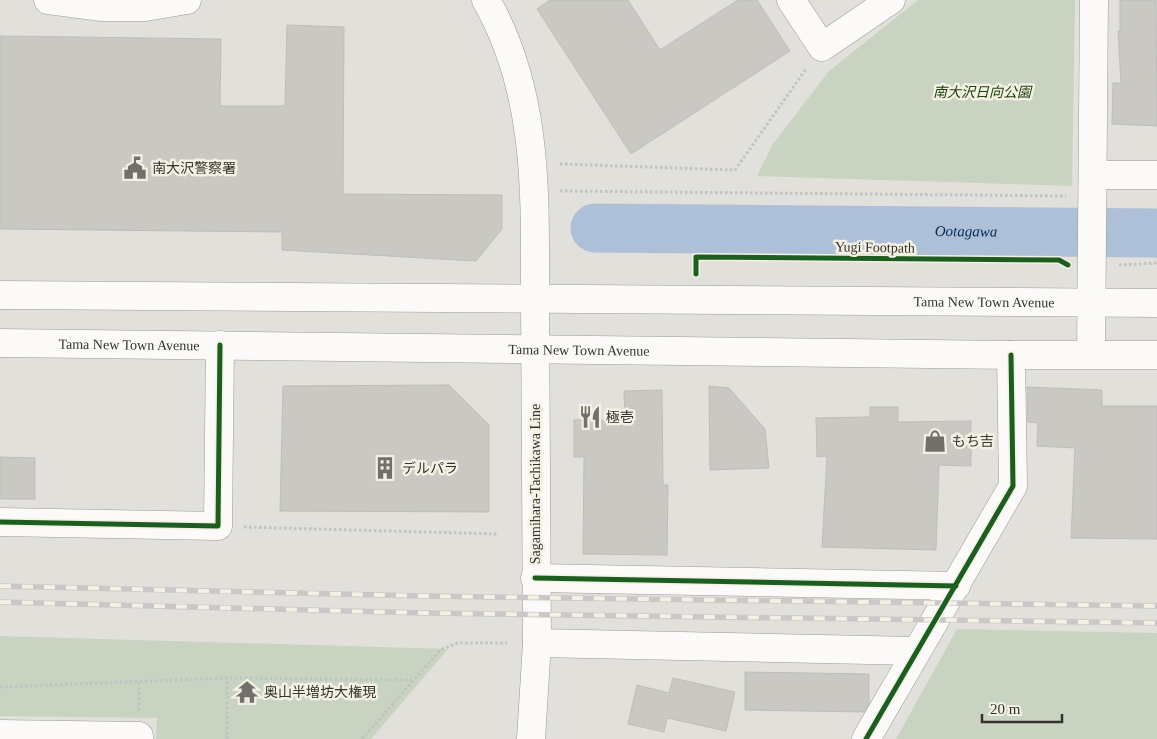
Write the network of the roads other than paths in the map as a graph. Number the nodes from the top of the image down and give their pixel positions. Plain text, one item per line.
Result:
1 (48, 0) edge
2 (188, 0) edge
3 (486, 0) edge
4 (791, 0) edge
5 (891, 0) edge
6 (1094, 0) edge
7 (1157, 175) edge
8 (1093, 186) junction
9 (0, 295) edge
10 (535, 298) junction
11 (1092, 303) junction
12 (1157, 303) edge
13 (0, 343) edge
14 (220, 345) junction
15 (535, 349) junction
16 (1091, 354) junction
17 (1157, 354) edge
18 (1011, 355) junction
19 (0, 522) edge
20 (535, 578) junction
21 (956, 586) junction
22 (537, 643) junction
23 (916, 651) junction
24 (0, 734) edge
25 (139, 739) edge
26 (531, 739) edge
27 (866, 739) edge

1 - 2 street
3 - 10 street, Sagamihara-Tachikawa Line
4 - 5 street
6 - 8 street
7 - 8 street
8 - 11 street
9 - 10 street, Tama New Town Avenue
10 - 11 street, Tama New Town Avenue
10 - 15 street, Sagamihara-Tachikawa Line
11 - 12 street, Tama New Town Avenue
11 - 16 street
13 - 14 street, Tama New Town Avenue
14 - 15 street, Tama New Town Avenue
14 - 19 street
15 - 18 street, Tama New Town Avenue
15 - 20 street, Sagamihara-Tachikawa Line
16 - 17 street, Tama New Town Avenue
16 - 18 street, Tama New Town Avenue
18 - 21 street
20 - 21 street
20 - 22 street, Sagamihara-Tachikawa Line
21 - 23 street
22 - 23 street
22 - 26 street, Sagamihara-Tachikawa Line
23 - 27 street
24 - 25 street

